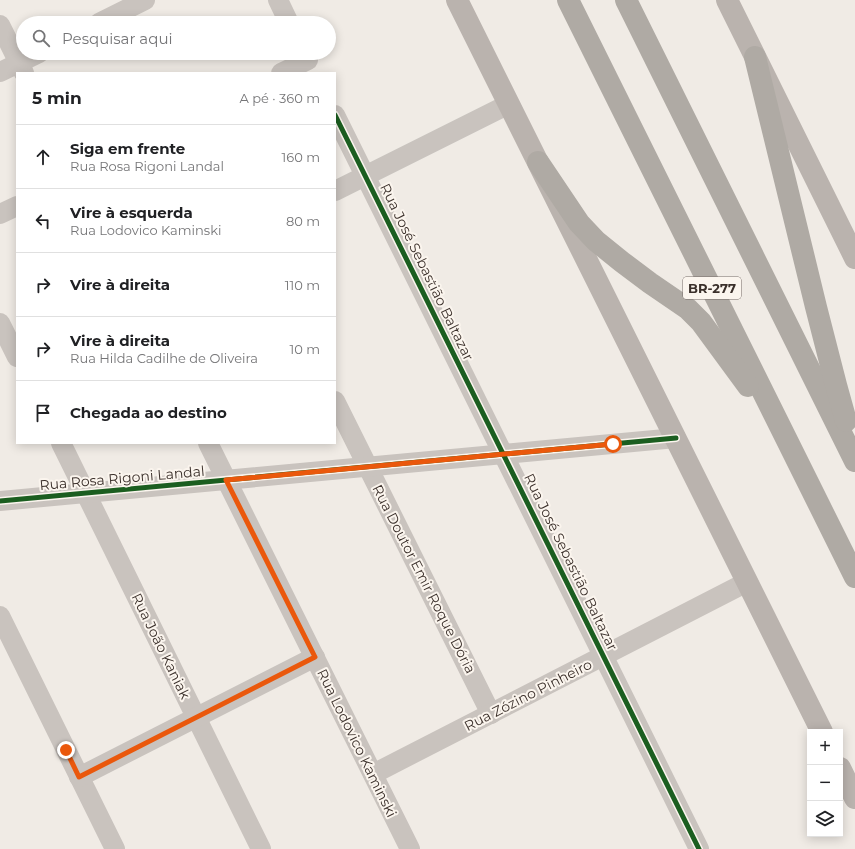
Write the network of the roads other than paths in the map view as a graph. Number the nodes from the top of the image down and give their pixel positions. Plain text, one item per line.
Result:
1 (278, 0) edge
2 (458, 0) edge
3 (568, 0) edge
4 (626, 0) edge
5 (727, 0) edge
6 (139, 1) edge
7 (112, 16) edge
8 (286, 16) edge
9 (0, 25) edge
10 (755, 57) junction
11 (16, 58) edge
12 (31, 60) edge
13 (309, 62) edge
14 (21, 68) edge
15 (0, 72) edge
16 (284, 72) edge
17 (509, 104) junction
18 (336, 117) edge
19 (538, 162) junction
20 (365, 176) junction
21 (336, 190) edge
22 (16, 206) edge
23 (0, 214) edge
24 (855, 258) edge
25 (0, 323) edge
26 (16, 354) edge
27 (336, 404) edge
28 (676, 438) junction
29 (789, 443) junction
30 (62, 444) edge
31 (208, 444) edge
32 (855, 451) edge
33 (504, 454) junction
34 (855, 461) edge
35 (368, 467) junction
36 (226, 480) junction
37 (86, 493) junction
38 (0, 501) edge
39 (855, 577) edge
40 (747, 582) junction
41 (0, 616) edge
42 (604, 656) junction
43 (315, 657) junction
44 (491, 714) junction
45 (197, 717) junction
46 (820, 729) edge
47 (373, 774) junction
48 (843, 774) edge
49 (79, 777) junction
50 (855, 798) edge
51 (115, 849) edge
52 (261, 849) edge
53 (410, 849) edge
54 (700, 849) edge

1 - 8 street
2 - 17 main road
3 - 29 highway, BR-277
4 - 34 highway, BR-277
5 - 10 main road
6 - 7 street
9 - 11 street
10 - 24 main road
10 - 32 highway
12 - 14 street
13 - 16 street
14 - 15 street
17 - 19 main road
17 - 20 street
18 - 20 street, Rua José Sebastião Baltazar
19 - 28 main road
19 - 29 highway
20 - 21 street
20 - 33 street, Rua José Sebastião Baltazar
22 - 23 street
25 - 26 street
27 - 35 street, Rua Doutor Emir Roque Dória
28 - 33 street, Rua Rosa Rigoni Landal
28 - 40 main road
29 - 39 highway, BR-277
30 - 37 street, Rua João Kaniak
31 - 36 street, Rua Lodovico Kaminski
33 - 35 street, Rua Rosa Rigoni Landal
33 - 42 street, Rua José Sebastião Baltazar
35 - 36 street, Rua Rosa Rigoni Landal
35 - 44 street, Rua Doutor Emir Roque Dória
36 - 37 street, Rua Rosa Rigoni Landal
36 - 43 street, Rua Lodovico Kaminski
37 - 38 street, Rua Rosa Rigoni Landal
37 - 45 street, Rua João Kaniak
40 - 42 street, Rua Zózino Pinheiro
40 - 46 main road
41 - 49 street
42 - 44 street, Rua Zózino Pinheiro
42 - 54 street, Rua José Sebastião Baltazar
43 - 45 street
43 - 47 street, Rua Lodovico Kaminski
44 - 47 street, Rua Zózino Pinheiro
45 - 49 street
45 - 52 street, Rua João Kaniak
47 - 53 street, Rua Lodovico Kaminski
48 - 50 main road
49 - 51 street

